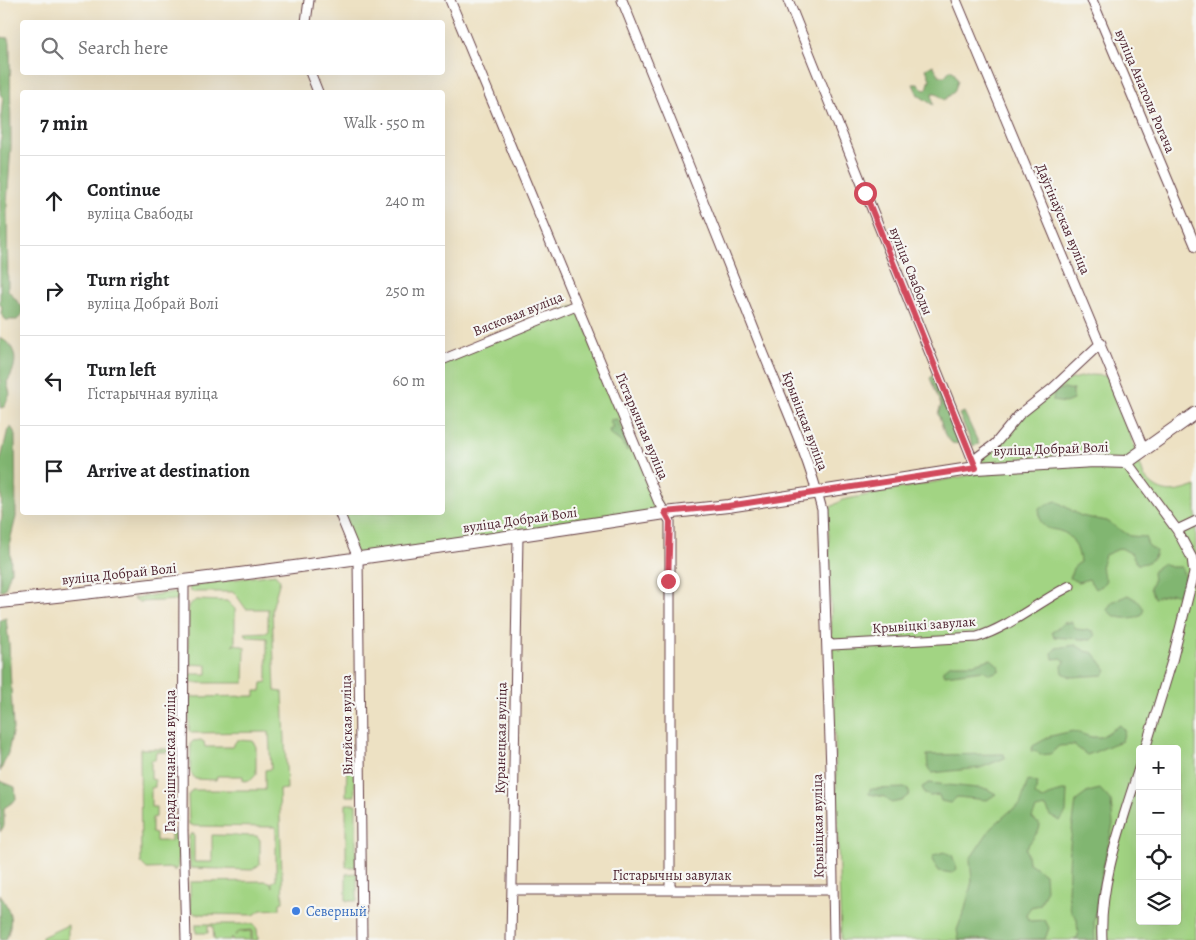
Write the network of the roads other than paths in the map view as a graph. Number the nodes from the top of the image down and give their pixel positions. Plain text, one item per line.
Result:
1 (309, 0) edge
2 (450, 0) edge
3 (622, 0) edge
4 (788, 0) edge
5 (956, 0) edge
6 (1092, 0) edge
7 (306, 20) edge
8 (311, 75) edge
9 (317, 90) edge
10 (1196, 248) edge
11 (576, 305) junction
12 (1101, 342) junction
13 (445, 359) edge
14 (1196, 413) edge
15 (1144, 450) junction
16 (1127, 462) junction
17 (976, 468) junction
18 (818, 492) junction
19 (665, 512) junction
20 (340, 515) edge
21 (1196, 521) edge
22 (1177, 530) junction
23 (518, 536) junction
24 (358, 558) junction
25 (184, 582) junction
26 (1070, 586) dead end
27 (0, 602) edge
28 (828, 642) junction
29 (1146, 745) edge
30 (1136, 778) edge
31 (670, 888) junction
32 (512, 890) junction
33 (833, 890) junction
34 (186, 940) edge
35 (362, 940) edge
36 (511, 940) edge
37 (834, 940) edge
38 (1102, 940) edge

1 - 7 street
2 - 11 street, Гістарычная вуліца
3 - 18 street, Крывіцкая вуліца
4 - 17 street, вуліца Свабоды
5 - 12 street, Даўгінаўская вуліца
6 - 10 street, вуліца Анатоля Рогача
8 - 9 street
11 - 13 street, Вясковая вуліца
11 - 19 street, Гістарычная вуліца
12 - 15 street, Даўгінаўская вуліца
12 - 17 street, вуліца Добрай Волі
14 - 15 street
15 - 16 street
16 - 17 street, вуліца Добрай Волі
16 - 22 street
17 - 18 street, вуліца Добрай Волі
18 - 19 street, вуліца Добрай Волі
18 - 28 street, Крывіцкая вуліца
19 - 23 street, вуліца Добрай Волі
19 - 31 street, Гістарычная вуліца
20 - 24 street, Вілейская вуліца
21 - 22 street
22 - 29 street
23 - 24 street, вуліца Добрай Волі
23 - 32 street, Куранецкая вуліца
24 - 25 street, вуліца Добрай Волі
24 - 35 street, Вілейская вуліца
25 - 27 street, вуліца Добрай Волі
25 - 34 street, Гарадзішчанская вуліца
26 - 28 street, Крывіцкі завулак
28 - 33 street, Крывіцкая вуліца
30 - 38 street
31 - 32 street, Гістарычны завулак
31 - 33 street, Гістарычны завулак
32 - 36 street, Куранецкая вуліца
33 - 37 street, Крывіцкая вуліца

